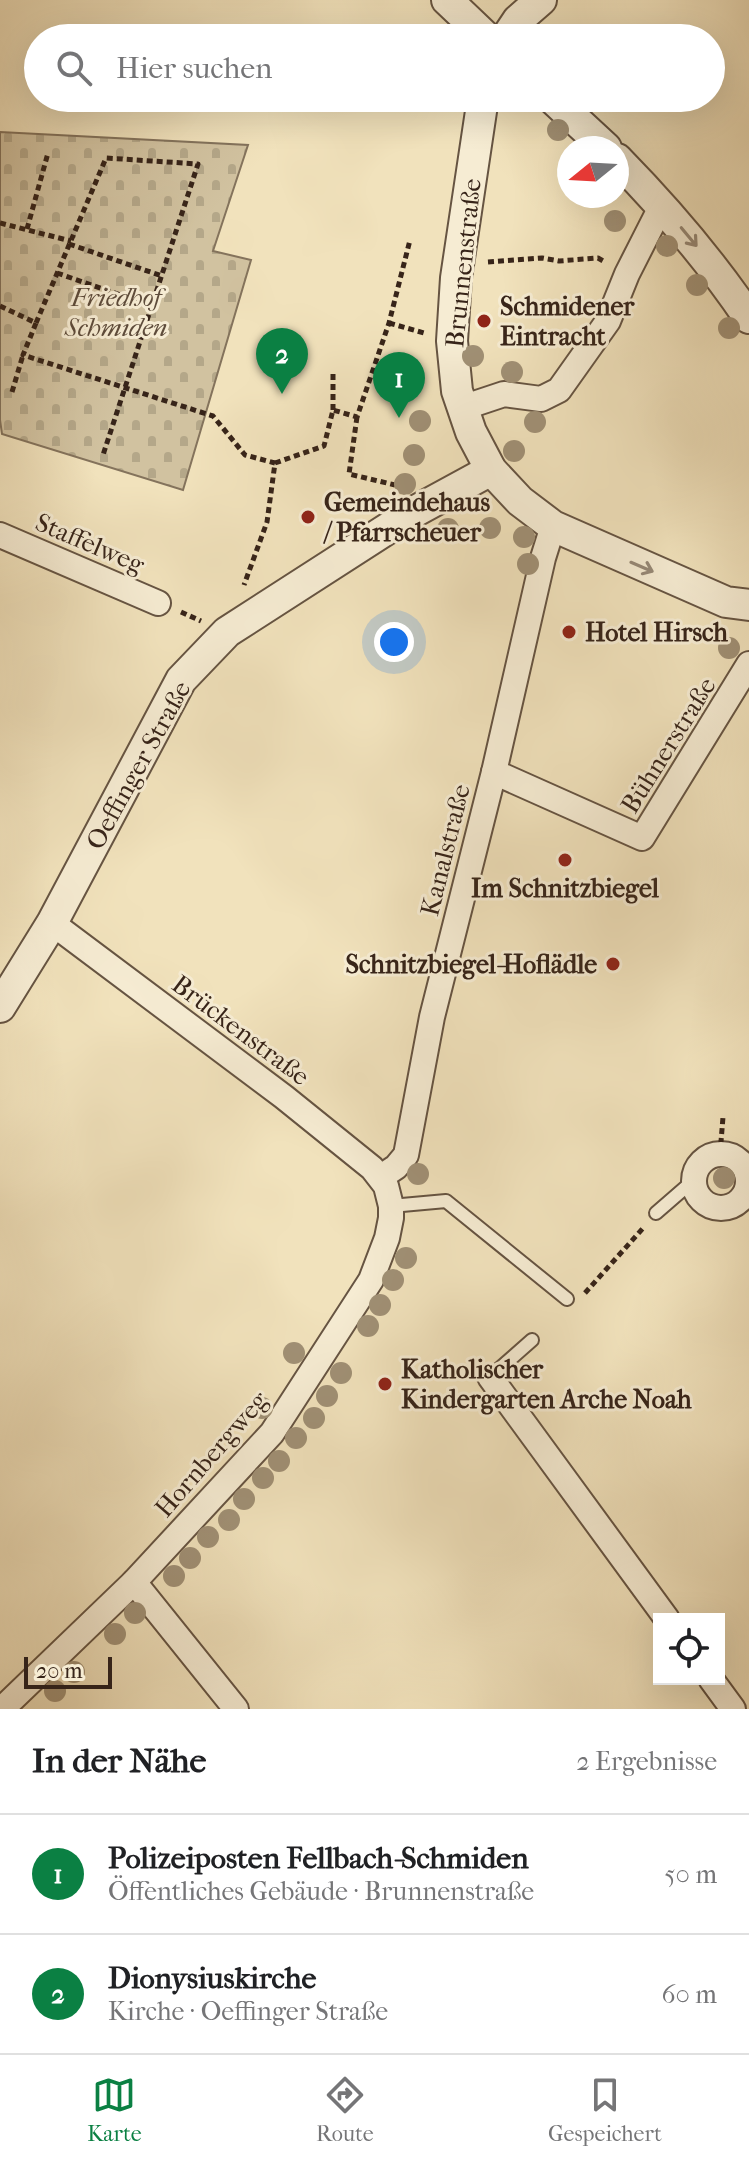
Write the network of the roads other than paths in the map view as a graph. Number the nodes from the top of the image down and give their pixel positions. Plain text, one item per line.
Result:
1 (447, 0) edge
2 (541, 0) edge
3 (472, 24) edge
4 (515, 24) edge
5 (481, 112) edge
6 (567, 112) edge
7 (593, 136) edge
8 (629, 171) edge
9 (662, 205) junction
10 (749, 318) edge
11 (462, 408) junction
12 (491, 470) junction
13 (553, 526) junction
14 (0, 535) edge
15 (158, 603) dead end
16 (749, 605) edge
17 (749, 664) edge
18 (494, 772) junction
19 (52, 923) junction
20 (0, 1007) edge
21 (749, 1179) edge
22 (694, 1180) junction
23 (387, 1191) junction
24 (656, 1213) road end
25 (567, 1299) dead end
26 (532, 1340) dead end
27 (490, 1377) joint
28 (134, 1582) junction
29 (663, 1613) edge
30 (715, 1685) edge
31 (2, 1709) edge
32 (236, 1709) edge
33 (733, 1709) edge

1 - 3 street
2 - 4 street
5 - 11 street, Brunnenstraße
6 - 7 street
8 - 9 street
9 -> 10 street
9 - 11 street
11 - 12 street, Brunnenstraße
12 - 13 street, Brunnenstraße
12 - 19 street, Oeffinger Straße
13 -> 16 street, Brunnenstraße
13 - 18 street, Kanalstraße
14 - 15 street, Staffelweg
17 - 18 street, Bühnerstraße
18 - 23 street, Kanalstraße
19 - 20 street, Oeffinger Straße
19 - 23 street, Brückenstraße
21 - 22 street
21 - 22 street
22 - 24 lane
23 - 25 lane
23 - 28 street, Hornbergweg
26 - 27 lane
27 - 29 street
28 - 31 street, Hornbergweg
28 - 32 street
30 - 33 street

